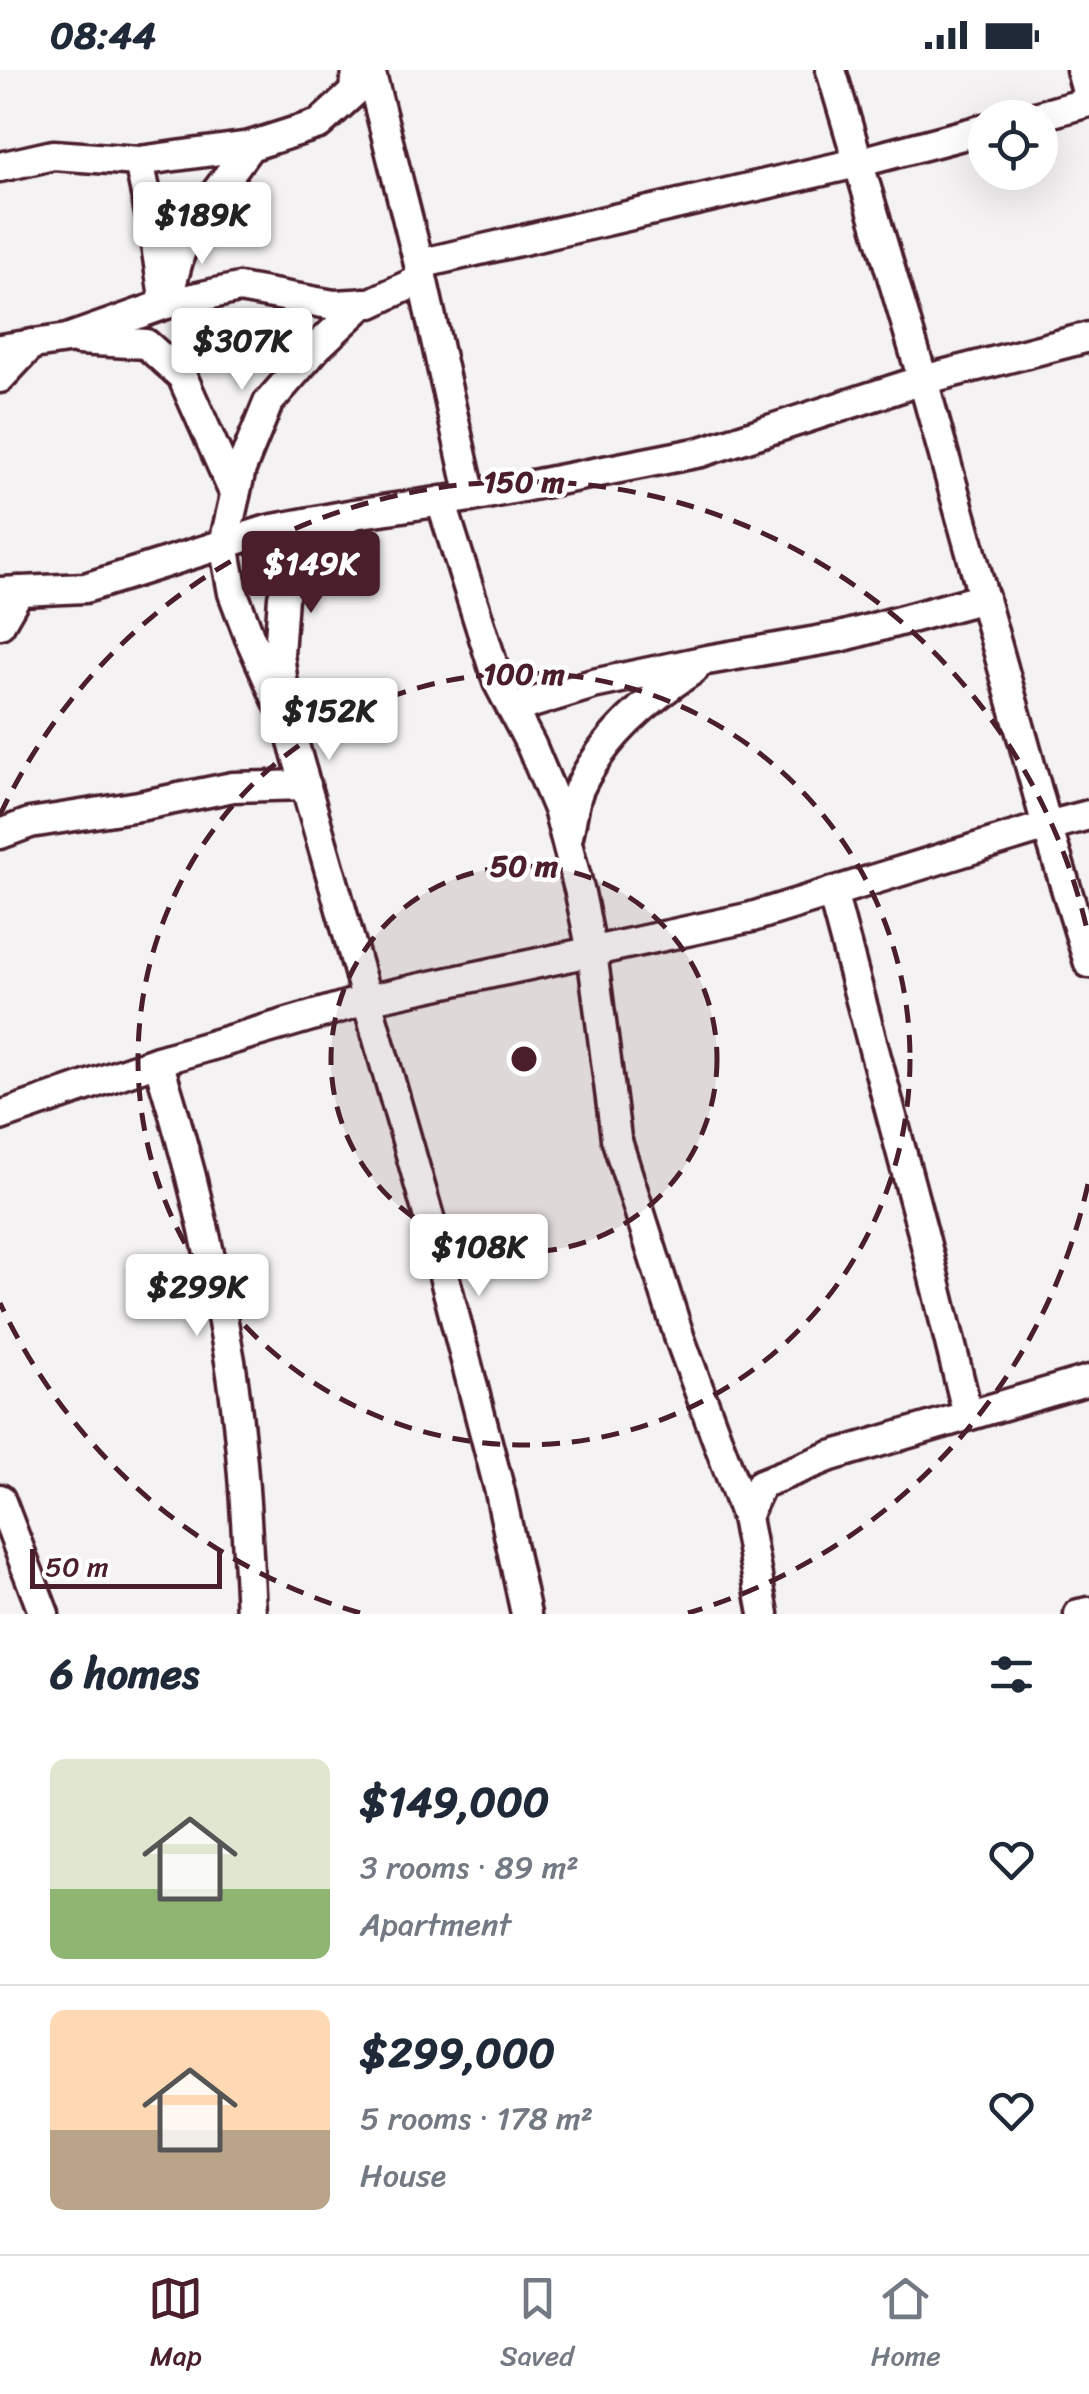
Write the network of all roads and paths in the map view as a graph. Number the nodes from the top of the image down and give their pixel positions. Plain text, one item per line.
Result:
1 (358, 70) edge
2 (370, 70) edge
3 (831, 70) edge
4 (1081, 70) edge
5 (1089, 100) edge
6 (1058, 110) edge
7 (968, 134) edge
8 (250, 146) junction
9 (139, 160) junction
10 (858, 163) junction
11 (0, 166) edge
12 (420, 272) junction
13 (364, 303) junction
14 (166, 304) junction
15 (1089, 337) edge
16 (67, 339) junction
17 (32, 344) junction
18 (0, 349) edge
19 (0, 378) edge
20 (923, 380) junction
21 (235, 495) junction
22 (472, 497) junction
23 (441, 502) junction
24 (354, 514) junction
25 (224, 544) junction
26 (10, 591) edge
27 (984, 598) junction
28 (0, 624) edge
29 (707, 660) junction
30 (512, 709) junction
31 (288, 724) junction
32 (306, 784) junction
33 (1089, 815) edge
34 (1047, 826) junction
35 (0, 834) edge
36 (567, 843) junction
37 (832, 892) junction
38 (592, 952) junction
39 (1089, 963) edge
40 (366, 1000) junction
41 (158, 1062) junction
42 (0, 1116) edge
43 (1089, 1380) edge
44 (968, 1414) junction
45 (0, 1499) edge
46 (746, 1517) junction
47 (1089, 1612) edge
48 (44, 1614) edge
49 (251, 1614) edge
50 (526, 1614) edge
51 (764, 1614) edge
52 (1079, 1614) edge

1 - 8 street
2 - 12 street
3 - 10 street
4 - 5 street
5 - 6 street
7 - 10 street
8 - 9 street
8 - 14 street
9 - 11 street
9 - 14 street
10 - 12 street
10 - 20 street
12 - 13 street
12 - 22 street
13 - 14 street
13 - 21 street
14 - 16 street
15 - 20 street
16 - 17 street
16 - 21 street
17 - 18 street
17 - 19 street
20 - 22 street
20 - 27 street
21 - 25 street
22 - 23 street
23 - 24 street
23 - 30 street
24 - 25 street
24 - 31 street
25 - 26 street
25 - 31 street
26 - 28 street
27 - 29 street
27 - 34 street
29 - 30 street
29 - 36 street
30 - 36 street
31 - 32 street
32 - 35 street
32 - 40 street
33 - 34 street
34 - 37 street
34 - 39 street
36 - 38 street
37 - 38 street
37 - 44 street
38 - 40 street
38 - 46 street
40 - 41 street
40 - 50 street
41 - 42 street
41 - 49 street
43 - 44 street
44 - 46 street
45 - 48 street
46 - 51 street
47 - 52 street

